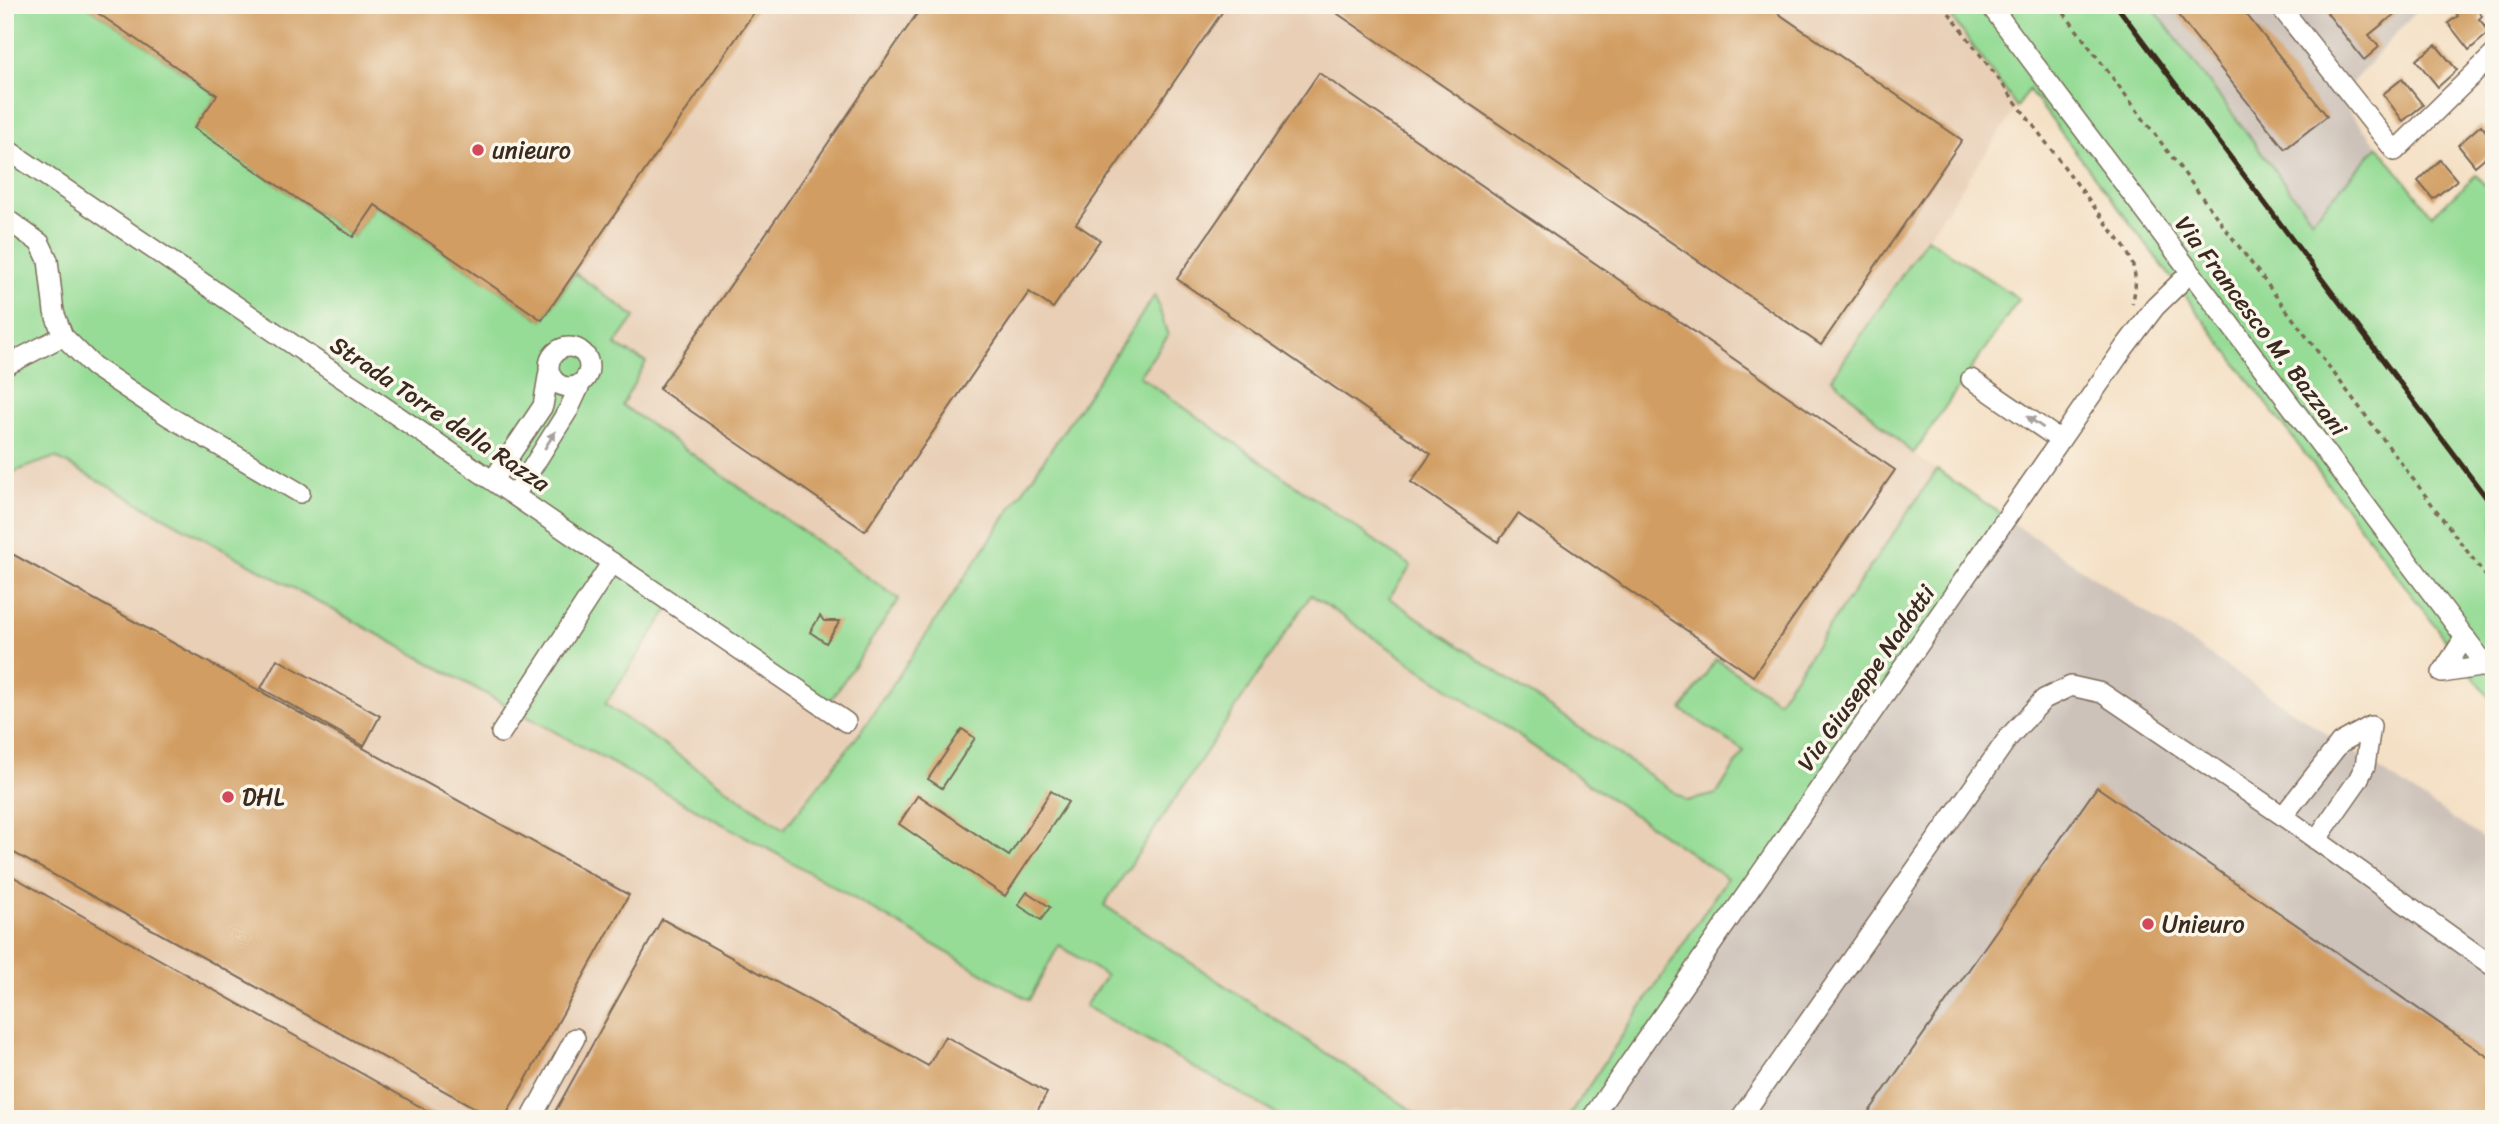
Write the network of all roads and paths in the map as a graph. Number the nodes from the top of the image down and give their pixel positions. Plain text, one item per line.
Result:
1 (1943, 5) edge
2 (1990, 5) edge
3 (2058, 5) edge
4 (2279, 5) edge
5 (2494, 54) edge
6 (5, 148) edge
7 (5, 218) edge
8 (2190, 273) junction
9 (2127, 313) dead end
10 (63, 336) junction
11 (5, 366) edge
12 (549, 371) junction
13 (1971, 379) dead end
14 (581, 383) junction
15 (2060, 440) junction
16 (493, 480) junction
17 (300, 493) dead end
18 (515, 495) junction
19 (612, 562) junction
20 (2494, 587) edge
21 (2465, 638) junction
22 (2490, 671) edge
23 (846, 722) dead end
24 (500, 733) dead end
25 (2283, 816) junction
26 (2316, 839) junction
27 (2494, 967) edge
28 (575, 1038) dead end
29 (531, 1119) edge
30 (1591, 1119) edge
31 (1740, 1119) edge

1 - 9 path
2 - 8 street, Via Francesco M. Bazzani
3 - 20 path
4 - 5 street
6 - 16 street, Strada Torre della Razza
7 - 10 street
8 - 15 street, Via Giuseppe Nadotti
8 - 21 street, Via Francesco M. Bazzani
10 - 11 street
10 - 17 street
12 - 14 street
12 - 14 street
12 - 16 street
15 -> 13 street
18 -> 14 street
15 - 30 street, Via Giuseppe Nadotti
16 - 18 street, Strada Torre della Razza
18 - 19 street, Strada Torre della Razza
19 - 23 street, Strada Torre della Razza
19 - 24 street
21 - 22 street, Via Francesco M. Bazzani
21 - 22 street
25 - 26 street
25 - 26 street
25 - 31 street
26 - 27 street
28 - 29 street

